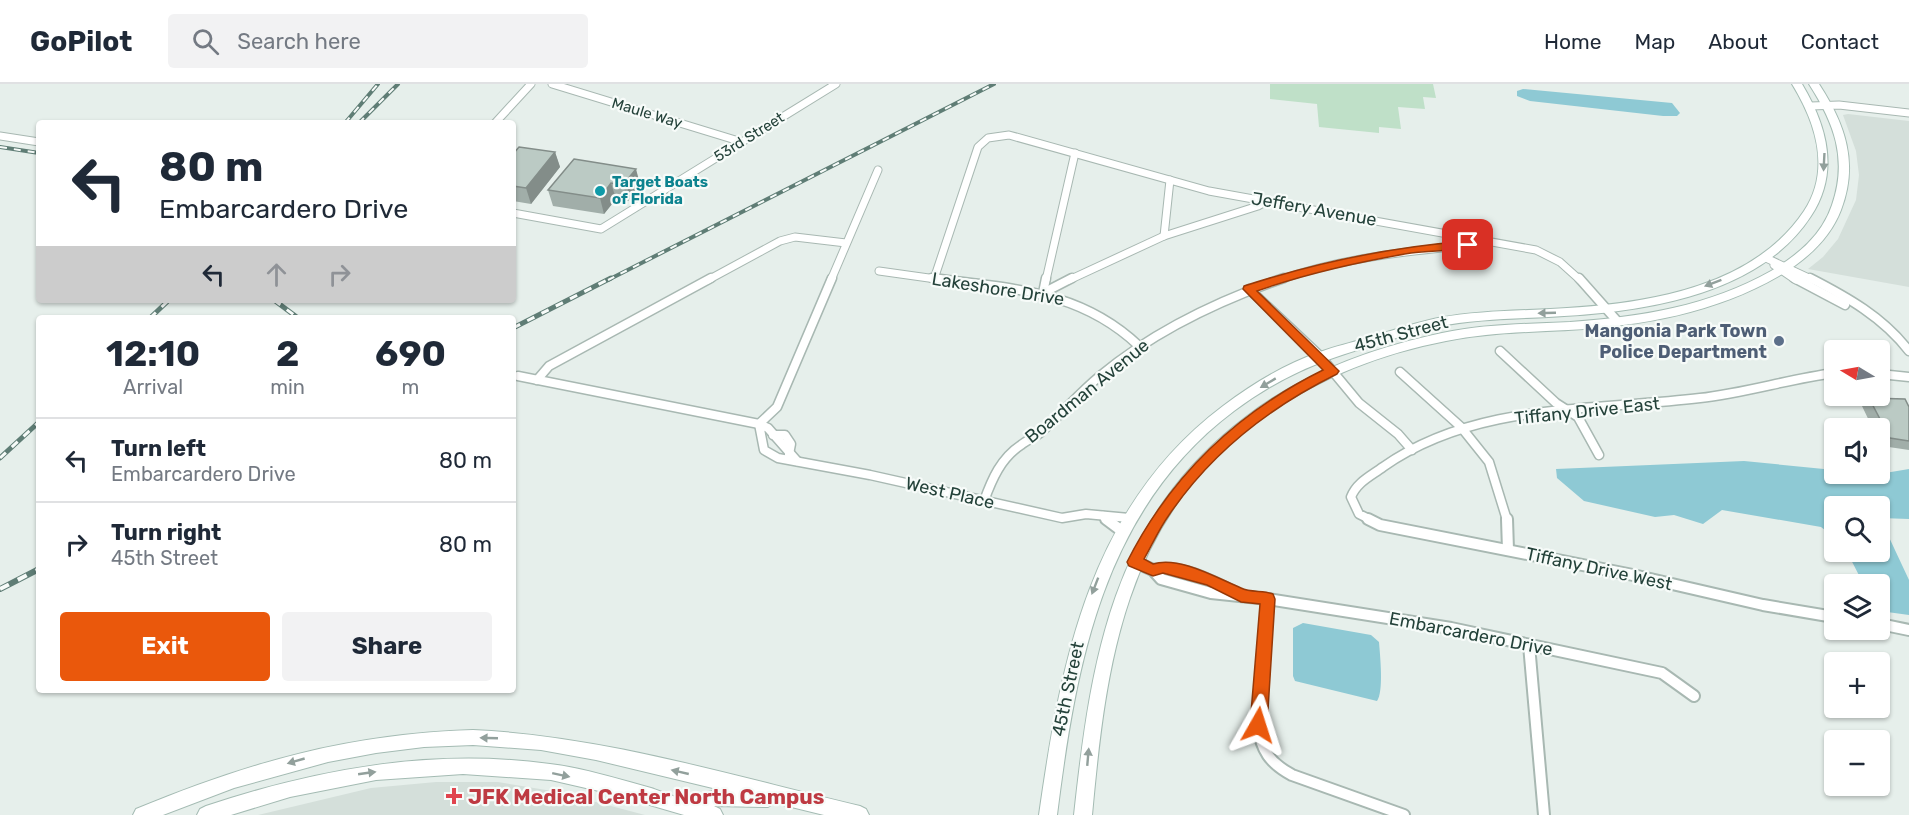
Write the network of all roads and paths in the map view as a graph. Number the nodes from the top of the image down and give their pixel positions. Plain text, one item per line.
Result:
1 (531, 84) edge
2 (552, 84) edge
3 (836, 84) edge
4 (1797, 84) edge
5 (1814, 84) edge
6 (1811, 106) junction
7 (1829, 107) junction
8 (1909, 115) edge
9 (498, 120) edge
10 (0, 136) edge
11 (36, 141) edge
12 (742, 142) junction
13 (1075, 153) junction
14 (878, 170) dead end
15 (1170, 180) junction
16 (1267, 201) junction
17 (516, 214) edge
18 (1164, 236) junction
19 (1493, 242) junction
20 (846, 243) junction
21 (1766, 258) junction
22 (1782, 269) junction
23 (879, 271) dead end
24 (934, 279) junction
25 (1249, 289) junction
26 (1042, 293) junction
27 (1605, 309) junction
28 (1618, 322) junction
29 (1139, 346) junction
30 (1500, 351) dead end
31 (1909, 351) edge
32 (1320, 356) junction
33 (1332, 371) junction
34 (1400, 372) dead end
35 (1824, 374) edge
36 (1890, 375) edge
37 (518, 376) dead end
38 (1909, 377) edge
39 (537, 380) junction
40 (1569, 411) junction
41 (759, 424) junction
42 (1461, 427) junction
43 (1412, 450) junction
44 (1599, 455) dead end
45 (793, 458) junction
46 (984, 501) junction
47 (1103, 516) junction
48 (1129, 518) junction
49 (1365, 519) joint
50 (1121, 532) junction
51 (1508, 550) junction
52 (1135, 562) junction
53 (1268, 599) junction
54 (1824, 614) edge
55 (1890, 626) edge
56 (1909, 630) edge
57 (1529, 645) junction
58 (1694, 696) dead end
59 (794, 799) junction
60 (686, 807) junction
61 (142, 815) edge
62 (206, 815) edge
63 (714, 815) edge
64 (860, 815) edge
65 (1048, 815) edge
66 (1083, 815) edge
67 (1404, 815) edge
68 (1544, 815) edge

1 - 9 street
2 - 12 street, Maule Way
3 - 12 street, 53rd Street
4 - 6 main road, 45th Street
5 - 7 main road, 45th Street
6 - 7 street
6 -> 21 main road, 45th Street
7 - 8 street
7 - 22 main road, 45th Street
10 - 11 street
12 - 17 street, 53rd Street
13 - 15 street, Jeffery Avenue
13 - 24 street, Jeffery Avenue
13 - 26 street
14 - 20 street
15 - 16 street, Jeffery Avenue
15 - 18 street
16 - 18 street
16 - 19 street, Jeffery Avenue
18 - 26 street
19 - 25 street, Boardman Avenue
19 - 27 street, Jeffery Avenue
20 - 39 street
20 - 41 street
21 - 22 street
21 -> 27 main road, 45th Street
22 - 28 main road, 45th Street
22 - 31 street
23 - 24 street, Lakeshore Drive
24 - 26 street, Lakeshore Drive
25 - 29 street, Boardman Avenue
25 - 32 street
26 - 29 street, Lakeshore Drive
27 - 28 street, Jeffery Avenue
27 -> 32 main road, 45th Street
28 - 33 main road, 45th Street
29 - 46 street, Boardman Avenue
30 - 40 street
32 - 33 street
32 -> 48 main road, 45th Street
33 - 43 street
33 - 52 main road, 45th Street
34 - 42 street
35 - 40 street, Tiffany Drive East
36 - 38 street
37 - 39 street
39 - 41 street
40 - 42 street, Tiffany Drive East
40 - 44 street
41 - 45 street
41 - 45 street, West Place
42 - 43 street, Tiffany Drive East
42 - 51 street
43 - 49 street, Tiffany Drive East
45 - 46 street, West Place
46 - 47 street, West Place
47 - 48 street, West Place
47 - 50 street
48 - 50 main road, 45th Street
49 - 51 street, Tiffany Drive West
50 - 52 main road
50 -> 65 main road, 45th Street
51 - 54 street, Tiffany Drive West
52 - 53 street, Embarcardero Drive
66 -> 52 main road, 45th Street
53 - 57 street, Embarcardero Drive
53 - 67 street
55 - 56 street
57 - 58 street, Embarcardero Drive
57 - 68 street
59 - 60 main road
59 -> 61 main road
59 - 64 main road
62 -> 60 main road
60 - 63 main road

